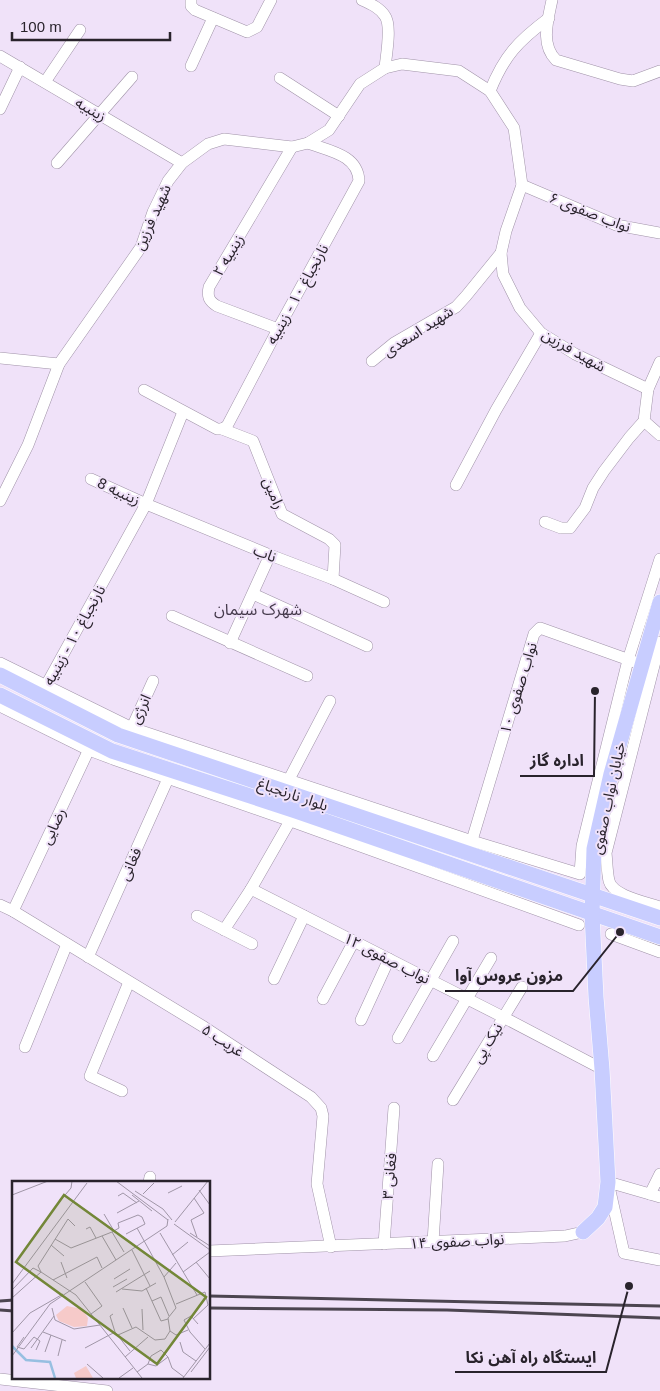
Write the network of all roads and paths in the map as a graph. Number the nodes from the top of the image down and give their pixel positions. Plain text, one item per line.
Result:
1 (191, 0) edge
2 (271, 0) edge
3 (362, 0) edge
4 (552, 0) edge
5 (213, 18) junction
6 (549, 18) junction
7 (80, 30) dead end
8 (0, 56) edge
9 (191, 66) dead end
10 (20, 67) junction
11 (385, 68) junction
12 (660, 71) edge
13 (132, 77) dead end
14 (280, 78) dead end
15 (45, 82) junction
16 (490, 91) junction
17 (0, 108) edge
18 (100, 114) junction
19 (338, 116) junction
20 (308, 143) junction
21 (292, 147) junction
22 (182, 163) junction
23 (57, 164) dead end
24 (522, 185) junction
25 (660, 233) edge
26 (501, 254) junction
27 (278, 329) junction
28 (542, 333) junction
29 (0, 358) edge
30 (372, 362) dead end
31 (660, 362) edge
32 (59, 364) junction
33 (648, 389) junction
34 (144, 390) dead end
35 (183, 412) junction
36 (644, 421) junction
37 (222, 429) junction
38 (660, 435) edge
39 (91, 479) dead end
40 (456, 485) dead end
41 (0, 501) edge
42 (146, 504) junction
43 (545, 522) dead end
44 (270, 555) junction
45 (660, 559) edge
46 (333, 579) junction
47 (253, 594) junction
48 (384, 602) dead end
49 (660, 602) edge
50 (172, 616) dead end
51 (230, 642) junction
52 (660, 642) edge
53 (367, 646) dead end
54 (635, 662) junction
55 (0, 663) edge
56 (0, 675) edge
57 (307, 676) dead end
58 (153, 681) dead end
59 (43, 691) junction
60 (0, 695) edge
61 (330, 701) dead end
62 (0, 706) edge
63 (129, 733) junction
64 (91, 746) junction
65 (178, 754) junction
66 (170, 774) junction
67 (286, 785) junction
68 (293, 816) junction
69 (470, 847) junction
70 (251, 889) junction
71 (593, 896) junction
72 (660, 907) edge
73 (4, 908) edge
74 (592, 914) junction
75 (197, 916) dead end
76 (304, 916) junction
77 (660, 918) edge
78 (579, 925) dead end
79 (614, 928) junction
80 (224, 930) junction
81 (660, 937) edge
82 (354, 941) junction
83 (453, 941) dead end
84 (67, 944) junction
85 (252, 944) dead end
86 (660, 947) edge
87 (660, 952) edge
88 (88, 957) junction
89 (491, 958) dead end
90 (389, 959) junction
91 (274, 979) dead end
92 (430, 980) junction
93 (129, 982) junction
94 (522, 987) dead end
95 (324, 999) dead end
96 (467, 999) junction
97 (503, 1017) junction
98 (361, 1020) dead end
99 (398, 1038) dead end
100 (25, 1046) dead end
101 (434, 1056) dead end
102 (602, 1069) junction
103 (122, 1091) dead end
104 (454, 1100) dead end
105 (394, 1108) dead end
106 (438, 1164) dead end
107 (660, 1174) edge
108 (608, 1182) junction
109 (655, 1196) edge
110 (583, 1232) joint
111 (433, 1242) junction
112 (384, 1244) junction
113 (331, 1247) junction
114 (210, 1251) edge
115 (660, 1260) edge
116 (0, 1379) edge
117 (107, 1391) edge

1 - 5 street
2 - 5 street
3 - 11 street
4 - 6 street
5 - 9 street
6 - 12 street
6 - 16 street
7 - 15 street
8 - 10 street, زینبیه
10 - 15 street, زینبیه
10 - 17 street
11 - 16 street, شهید فرزین
11 - 19 street, شهید فرزین
13 - 18 street
14 - 19 street
15 - 18 street, زینبیه
16 - 24 street, شهید فرزین
18 - 22 street, زینبیه
18 - 23 street
19 - 20 street, شهید فرزین
20 - 21 street, شهید فرزین
20 - 27 street, نارنجباغ ۱۰ - زینبیه
21 - 22 street, شهید فرزین
21 - 27 street, زینبیه ۲
22 - 32 street, شهید فرزین
24 - 25 street, نواب صفوی ۶
24 - 26 street, شهید فرزین
26 - 28 street, شهید فرزین
26 - 30 street, شهید اسعدی
27 - 37 street, نارنجباغ ۱۰ - زینبیه
28 - 33 street, شهید فرزین
28 - 40 street
29 - 32 street
31 - 33 street
32 - 41 street, شهید فرزین
33 - 36 street
34 - 35 street
35 - 37 street
35 - 42 street, نارنجباغ ۱۰ - زینبیه
36 - 38 street
36 - 43 street
37 - 46 street, رامین
39 - 42 street, زینبیه 8
42 - 44 street, ناب
42 - 59 street, نارنجباغ ۱۰ - زینبیه
44 - 46 street, ناب
44 - 47 street
45 - 54 street
46 - 48 street, ناب
47 - 51 street
47 - 53 street
49 - 54 main road, خیابان نواب صفوی
50 - 51 street
51 - 57 street
52 - 72 street
54 - 69 street, نواب صفوی ۱۰
54 - 69 street
54 - 71 main road, خیابان نواب صفوی
55 - 59 street
56 - 59 main road, بلوار نارنجباغ
58 - 63 street, انرژی
59 - 63 main road, بلوار نارنجباغ
60 - 64 main road, بلوار نارنجباغ
61 - 67 street
62 - 64 street
63 - 65 main road, بلوار نارنجباغ
63 - 67 street
64 - 66 main road, بلوار نارنجباغ
64 - 73 street, رضایی
65 - 66 street, فغانی
65 - 67 main road, بلوار نارنجباغ
66 - 68 main road, بلوار نارنجباغ
66 - 88 street, فغانی
67 - 69 main road, بلوار نارنجباغ
68 - 70 street
68 - 74 main road, بلوار نارنجباغ
68 - 78 street
69 - 71 main road, بلوار نارنجباغ
70 - 76 street, نواب صفوی ۱۲
70 - 80 street
71 - 74 main road, خیابان نواب صفوی
71 - 77 main road, بلوار نارنجباغ
73 - 84 street, غریب ۵
74 - 79 main road, بلوار نارنجباغ
74 - 102 main road, خیابان نواب صفوی
75 - 80 street
76 - 82 street, نواب صفوی ۱۲
76 - 91 street
79 - 81 main road, بلوار نارنجباغ
79 - 86 street
79 - 87 street
80 - 85 street
82 - 90 street, نواب صفوی ۱۲
82 - 95 street
83 - 92 street
84 - 88 street, غریب ۵
84 - 100 street
88 - 93 street, غریب ۵
89 - 96 street
90 - 92 street, نواب صفوی ۱۲
90 - 98 street
92 - 96 street, نواب صفوی ۱۲
92 - 99 street
93 - 103 street
93 - 113 street, غریب ۵
94 - 97 street, نیک پی
96 - 97 street, نواب صفوی ۱۲
96 - 101 street
97 - 102 street, نواب صفوی ۱۲
97 - 104 street, نیک پی
102 - 108 main road, خیابان نواب صفوی
105 - 112 street, فغانی ۳
106 - 111 street
107 - 109 street
108 - 109 street
108 - 110 main road, خیابان نواب صفوی
108 - 115 street
110 - 111 street, نواب صفوی ۱۴
111 - 112 street, نواب صفوی ۱۴
112 - 113 street, نواب صفوی ۱۴
113 - 114 street
116 - 117 street

